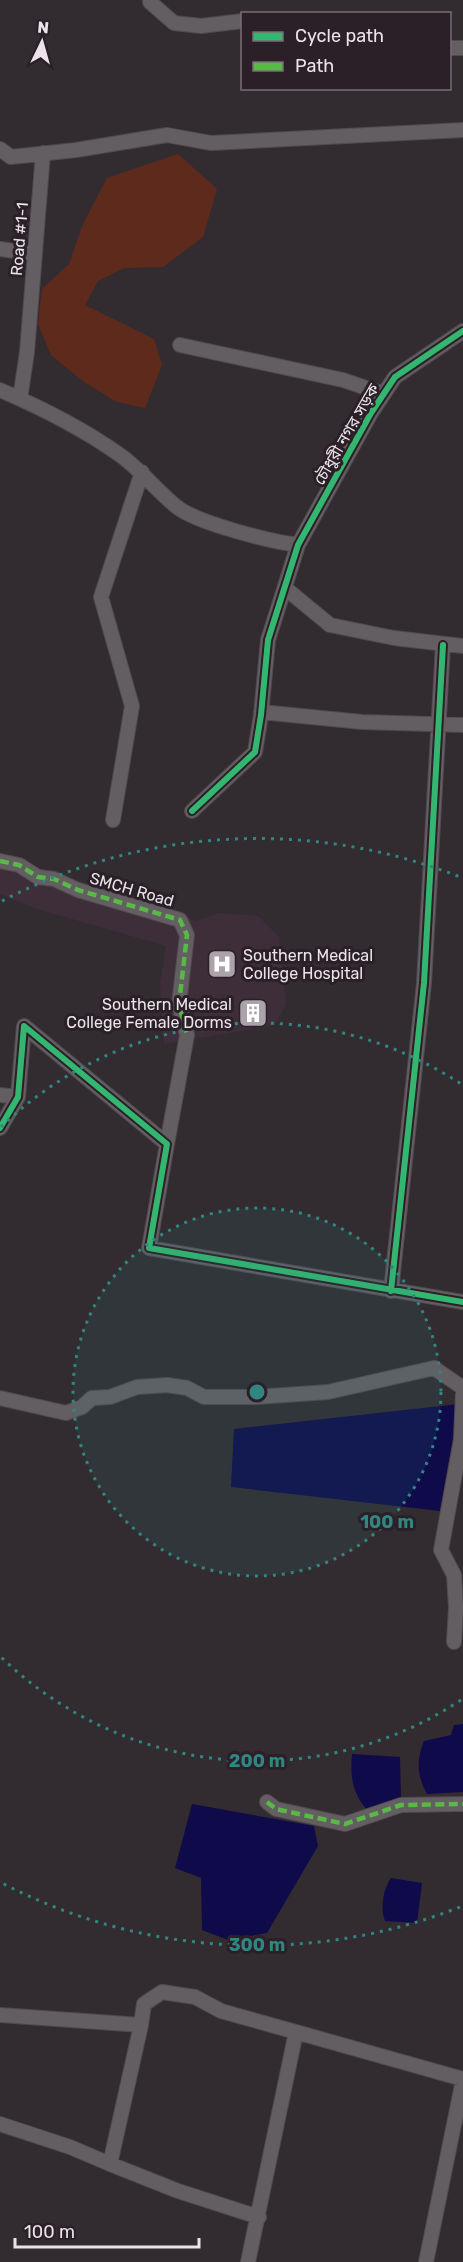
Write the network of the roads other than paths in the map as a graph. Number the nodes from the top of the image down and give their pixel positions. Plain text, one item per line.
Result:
1 (150, 2) dead end
2 (241, 21) edge
3 (463, 130) edge
4 (0, 149) edge
5 (43, 153) junction
6 (0, 249) edge
7 (34, 254) junction
8 (463, 330) edge
9 (180, 345) dead end
10 (0, 390) edge
11 (384, 394) junction
12 (20, 399) junction
13 (142, 472) junction
14 (298, 545) junction
15 (285, 588) junction
16 (443, 645) junction
17 (463, 646) edge
18 (261, 712) junction
19 (463, 724) edge
20 (439, 725) junction
21 (192, 811) dead end
22 (113, 820) dead end
23 (0, 861) edge
24 (0, 1095) edge
25 (18, 1096) junction
26 (0, 1128) edge
27 (167, 1144) junction
28 (391, 1292) junction
29 (463, 1302) edge
30 (463, 1390) edge
31 (0, 1398) edge
32 (454, 1642) dead end
33 (267, 1802) dead end
34 (463, 1804) edge
35 (0, 2015) edge
36 (141, 2025) junction
37 (296, 2032) junction
38 (463, 2079) edge
39 (0, 2124) edge
40 (110, 2164) junction
41 (259, 2217) junction
42 (248, 2262) edge
43 (426, 2262) edge

1 - 2 street
3 - 5 street
4 - 5 street
5 - 7 street, Road #1-1
6 - 7 street
7 - 12 street, Road #1-1
8 - 11 street, চৌধুরী নগর সড়ক
9 - 11 street
10 - 12 street
11 - 14 street, চৌধুরী নগর সড়ক
12 - 13 street
13 - 14 street
13 - 22 street
14 - 15 street, চৌধুরী নগর সড়ক
15 - 16 street
15 - 18 street, চৌধুরী নগর সড়ক
16 - 17 street
16 - 20 street
18 - 20 street
18 - 21 street, চৌধুরী নগর সড়ক
19 - 20 street
20 - 28 street
23 - 27 street, SMCH Road
24 - 25 street
25 - 26 street
25 - 27 street
27 - 28 street
28 - 29 street
30 - 31 street
30 - 32 street
33 - 34 street
35 - 36 street
36 - 37 street
36 - 40 street
37 - 38 street
37 - 41 street
38 - 43 street
39 - 40 street
40 - 41 street
41 - 42 street

